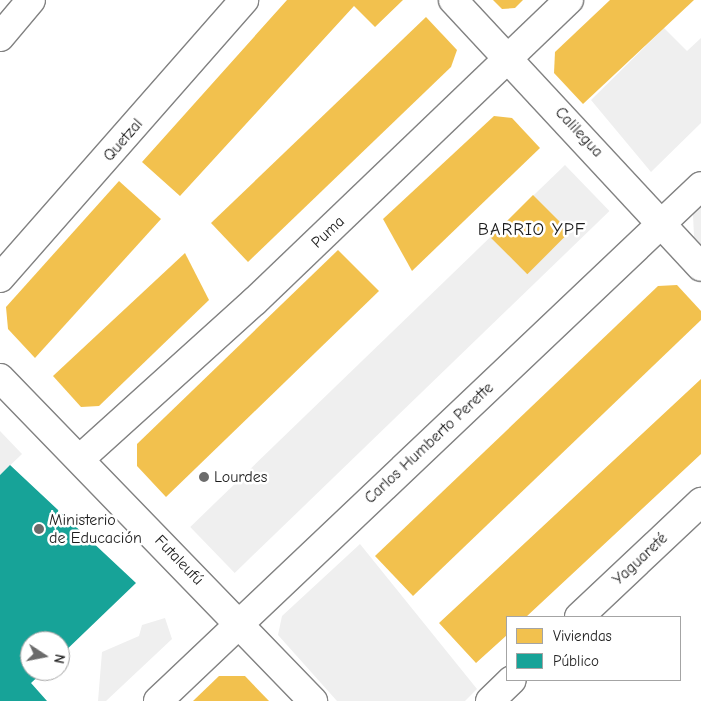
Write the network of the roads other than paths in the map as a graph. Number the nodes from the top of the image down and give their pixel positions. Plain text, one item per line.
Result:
1 (31, 0) edge
2 (244, 0) edge
3 (453, 0) edge
4 (570, 0) edge
5 (0, 36) edge
6 (509, 57) junction
7 (701, 186) edge
8 (662, 225) junction
9 (701, 267) edge
10 (0, 278) edge
11 (0, 378) edge
12 (81, 458) junction
13 (701, 502) edge
14 (579, 616) edge
15 (240, 624) junction
16 (511, 681) edge
17 (158, 701) edge
18 (313, 701) edge
19 (490, 701) edge

1 - 5 street
2 - 10 street, Quetzal
3 - 6 street, Calilegua
4 - 6 street, Puma
6 - 8 street, Calilegua
6 - 12 street, Puma
7 - 8 street, Carlos Humberto Perette
8 - 9 street, Calilegua
8 - 15 street, Carlos Humberto Perette
11 - 12 street, Futaleufú
12 - 15 street, Futaleufú
13 - 14 street, Yaguareté
15 - 17 street, Carlos Humberto Perette
15 - 18 street, Futaleufú
16 - 19 street

